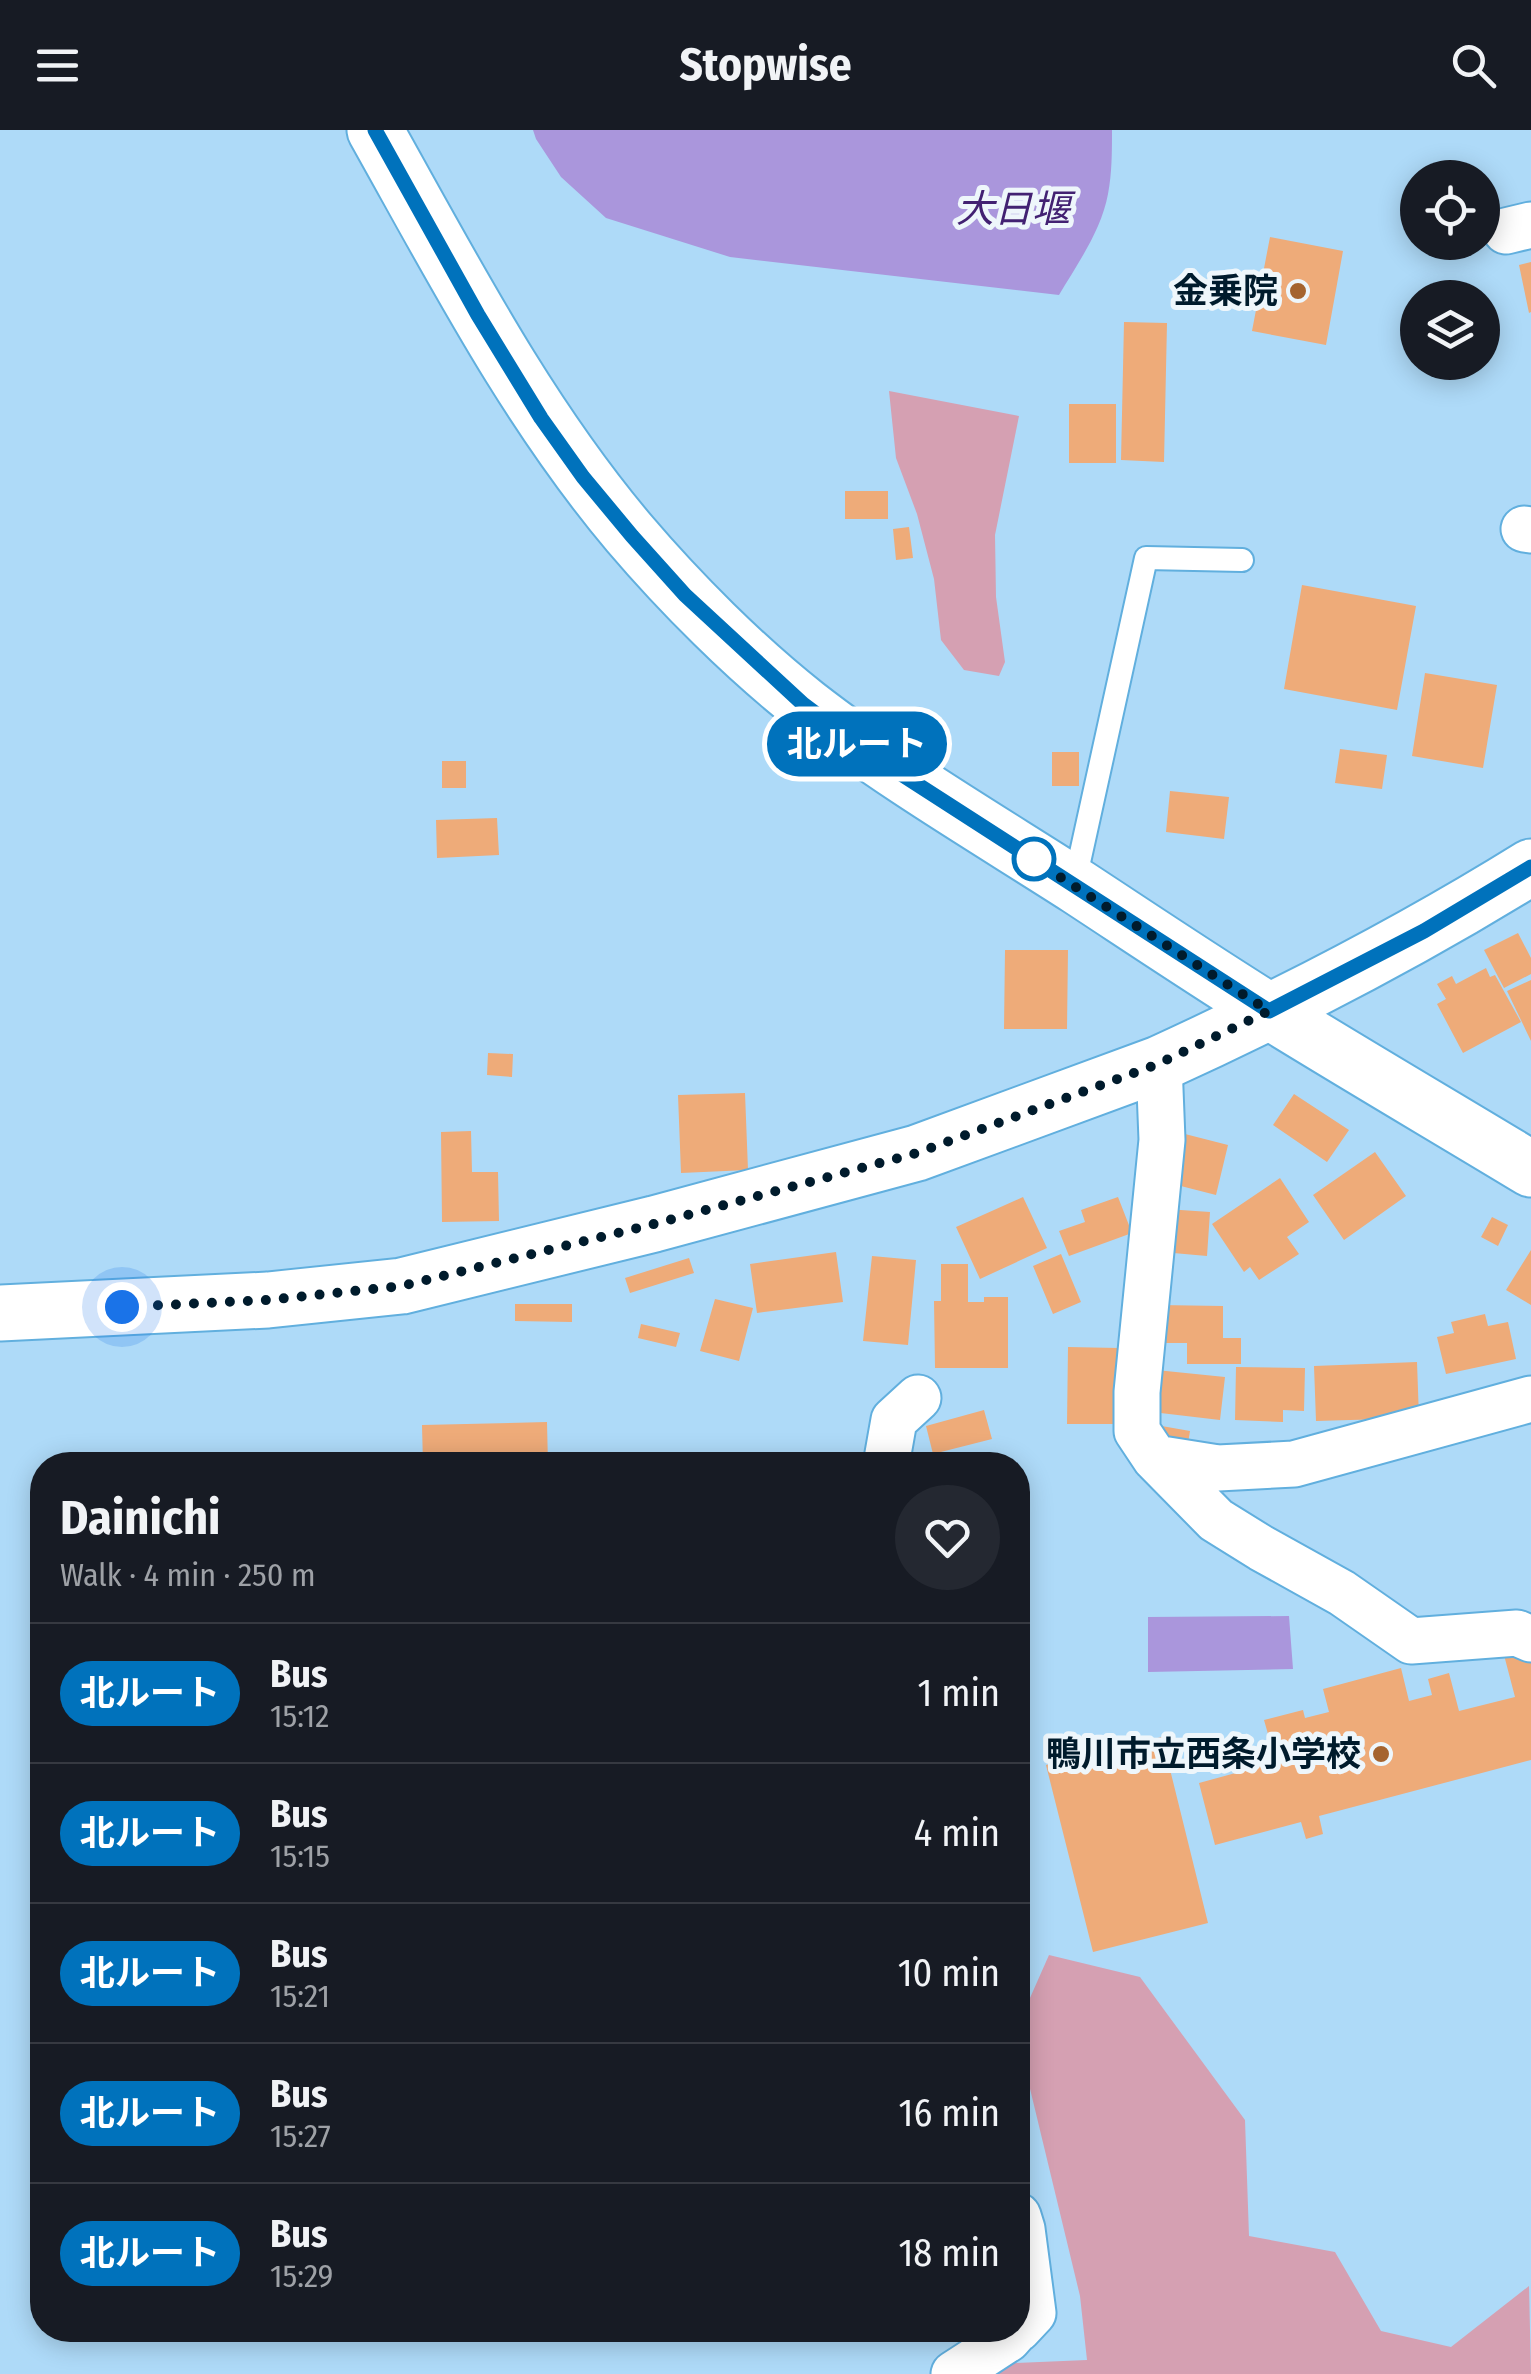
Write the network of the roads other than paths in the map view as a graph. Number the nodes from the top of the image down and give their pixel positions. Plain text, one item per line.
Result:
1 (375, 130) edge
2 (1242, 560) dead end
3 (1531, 867) edge
4 (1074, 885) junction
5 (1269, 1011) junction
6 (1158, 1064) junction
7 (1531, 1169) edge
8 (0, 1313) edge
9 (918, 1398) dead end
10 (1531, 1399) edge
11 (888, 1452) edge
12 (1155, 1458) junction
13 (1531, 1639) edge
14 (1003, 2342) edge
15 (954, 2374) edge

1 - 4 main road
2 - 4 lane
3 - 5 main road
4 - 5 main road
5 - 6 main road
5 - 7 main road
6 - 8 main road
6 - 12 street
9 - 11 street
10 - 12 street
12 - 13 street
14 - 15 street

